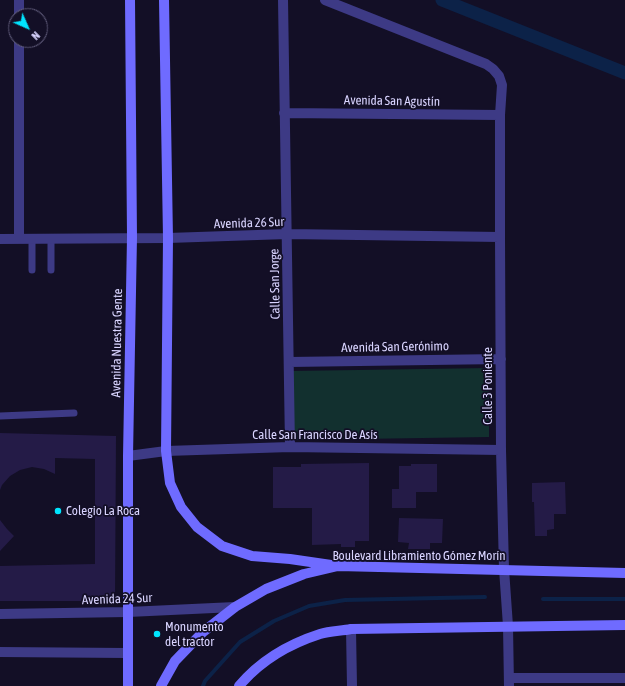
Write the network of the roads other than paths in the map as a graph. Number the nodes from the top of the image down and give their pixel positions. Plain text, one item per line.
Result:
1 (130, 0) edge
2 (164, 0) edge
3 (283, 0) edge
4 (325, 0) edge
5 (19, 48) edge
6 (284, 114) junction
7 (500, 116) junction
8 (287, 234) junction
9 (132, 237) junction
10 (500, 237) junction
11 (20, 238) junction
12 (32, 238) junction
13 (51, 238) junction
14 (168, 238) junction
15 (0, 239) edge
16 (32, 270) dead end
17 (51, 270) dead end
18 (501, 359) junction
19 (289, 362) junction
20 (74, 413) dead end
21 (0, 416) edge
22 (290, 447) junction
23 (501, 450) junction
24 (166, 451) junction
25 (128, 456) junction
26 (338, 566) junction
27 (504, 569) junction
28 (625, 573) edge
29 (234, 608) junction
30 (128, 612) junction
31 (0, 614) edge
32 (625, 625) edge
33 (508, 626) junction
34 (351, 629) junction
35 (0, 652) edge
36 (127, 653) junction
37 (625, 678) edge
38 (509, 682) edge
39 (128, 686) edge
40 (161, 686) edge
41 (239, 686) edge
42 (352, 686) edge

1 - 9 main road, Avenida Nuestra Gente
2 - 14 main road
3 - 6 street, Calle San Jorge
4 - 7 street, Calle 3 Poniente
5 - 11 street
6 - 7 street, Avenida San Agustín
6 - 8 street, Calle San Jorge
7 - 10 street, Calle 3 Poniente
8 - 10 street, Avenida 26 Sur
8 - 14 street, Avenida 26 Sur
8 - 19 street, Calle San Jorge
9 - 13 street, Avenida 26 Sur
9 - 14 street, Avenida 26 Sur
9 - 25 main road, Avenida Nuestra Gente
10 - 18 street, Calle 3 Poniente
11 - 12 street, Avenida 26 Sur
11 - 15 street, Avenida 26 Sur
12 - 13 street, Avenida 26 Sur
12 - 16 lane
13 - 17 lane
14 - 24 main road
18 - 19 street, Avenida San Gerónimo
18 - 23 street, Calle 3 Poniente
19 - 22 street, Calle San Jorge
20 - 21 lane
22 - 23 street, Calle San Francisco De Asís
22 - 24 street, Calle San Francisco De Asís
23 - 27 street, Calle 3 Poniente
24 - 25 street, Calle San Francisco De Asís
24 - 26 main road
25 - 30 main road, Avenida Nuestra Gente
26 - 27 main road, Boulevard Libramiento Gómez Morín
26 - 29 main road, Boulevard Libramiento Gómez Morín
27 - 28 main road, Boulevard Libramiento Gómez Morín
27 - 33 street, Calle 3 Poniente
29 - 30 street, Avenida 24 Sur
29 - 40 main road, Boulevard Libramiento Gómez Morín
30 - 31 street, Avenida 24 Sur
30 - 36 main road, Avenida Nuestra Gente
32 - 33 main road
33 - 34 main road
33 - 38 street, Calle 3 Poniente
34 - 41 main road
34 - 42 street
35 - 36 street
36 - 39 main road, Avenida Nuestra Gente
37 - 38 street

